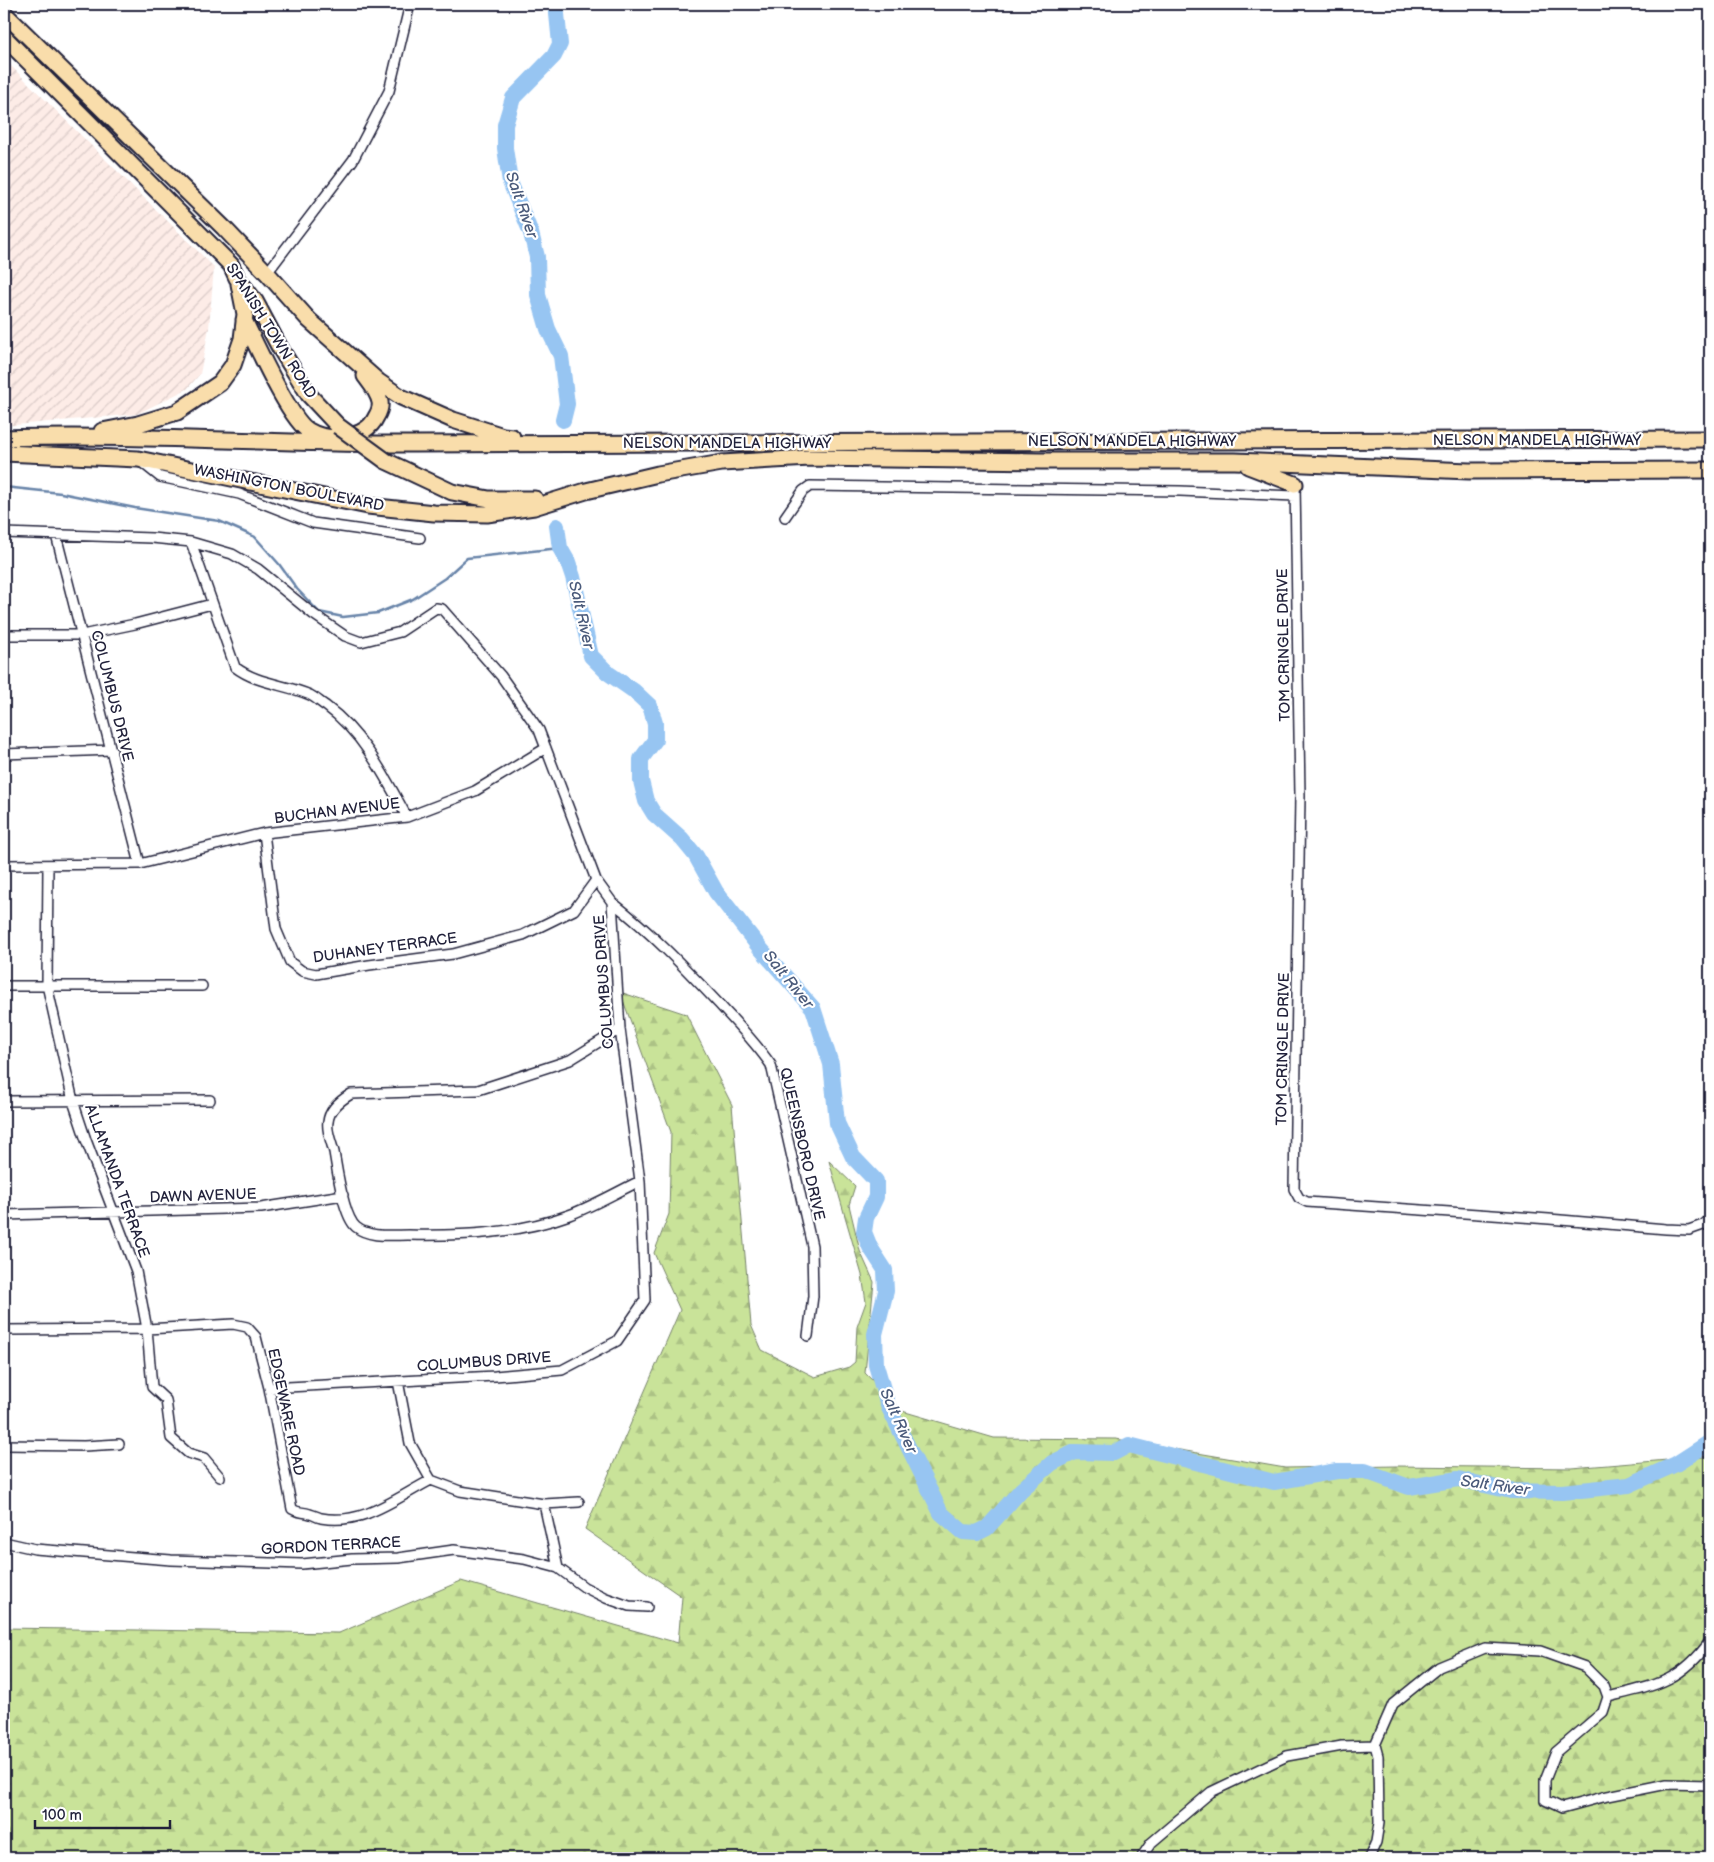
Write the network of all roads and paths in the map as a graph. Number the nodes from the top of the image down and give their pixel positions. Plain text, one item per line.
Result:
1 (410, 4) edge
2 (4, 13) edge
3 (4, 37) edge
4 (60, 69) junction
5 (47, 80) junction
6 (268, 273) junction
7 (238, 278) junction
8 (244, 320) junction
9 (345, 352) junction
10 (69, 436) junction
11 (4, 438) edge
12 (1710, 439) edge
13 (553, 443) junction
14 (4, 453) edge
15 (138, 460) junction
16 (1235, 461) junction
17 (1710, 470) edge
18 (1295, 490) junction
19 (572, 495) junction
20 (785, 517) dead end
21 (4, 533) edge
22 (56, 535) junction
23 (420, 538) dead end
24 (191, 542) junction
25 (212, 604) junction
26 (82, 634) junction
27 (4, 635) edge
28 (546, 748) junction
29 (112, 750) junction
30 (4, 754) edge
31 (408, 817) junction
32 (264, 834) junction
33 (48, 864) junction
34 (140, 864) junction
35 (4, 866) edge
36 (596, 880) junction
37 (612, 902) junction
38 (47, 985) junction
39 (4, 986) edge
40 (202, 986) dead end
41 (620, 1029) junction
42 (210, 1100) dead end
43 (4, 1101) edge
44 (73, 1101) junction
45 (640, 1180) junction
46 (343, 1195) junction
47 (114, 1212) junction
48 (4, 1216) edge
49 (1710, 1219) edge
50 (147, 1329) junction
51 (4, 1330) edge
52 (808, 1336) dead end
53 (398, 1381) junction
54 (269, 1388) junction
55 (119, 1444) dead end
56 (4, 1445) edge
57 (220, 1477) dead end
58 (431, 1480) junction
59 (579, 1502) dead end
60 (544, 1504) junction
61 (4, 1542) edge
62 (558, 1568) junction
63 (647, 1607) dead end
64 (1710, 1641) edge
65 (1608, 1697) junction
66 (1375, 1745) junction
67 (1710, 1785) edge
68 (1140, 1858) edge
69 (1370, 1858) edge

1 - 6 street
2 - 4 highway, SPANISH TOWN ROAD
3 - 5 highway, SPANISH TOWN ROAD
4 - 5 highway
4 - 6 highway, SPANISH TOWN ROAD
5 - 7 highway, SPANISH TOWN ROAD
6 - 9 highway, SPANISH TOWN ROAD
7 - 8 highway
7 - 19 highway, SPANISH TOWN ROAD, bridge
8 - 9 highway
8 - 10 highway
9 - 13 highway, SPANISH TOWN ROAD
10 - 11 highway, WASHINGTON BOULEVARD
10 - 13 highway, WASHINGTON BOULEVARD
12 - 13 highway, NELSON MANDELA HIGHWAY
14 - 15 highway, WASHINGTON BOULEVARD
15 - 19 highway, WASHINGTON BOULEVARD
15 - 23 street
16 - 17 highway, NELSON MANDELA HIGHWAY
16 - 18 highway
16 - 19 highway, NELSON MANDELA HIGHWAY
18 - 20 street
18 - 49 street, TOM CRINGLE DRIVE
21 - 22 street, COLUMBUS DRIVE
22 - 24 street, COLUMBUS DRIVE
22 - 26 street, COLUMBUS DRIVE
24 - 25 street
24 - 28 street, COLUMBUS DRIVE
25 - 26 street
25 - 31 street
26 - 27 street
26 - 29 street, COLUMBUS DRIVE
28 - 31 street, BUCHAN AVENUE
28 - 36 street, COLUMBUS DRIVE
29 - 30 street
29 - 34 street, COLUMBUS DRIVE
31 - 32 street, BUCHAN AVENUE
32 - 34 street, BUCHAN AVENUE
32 - 36 street, DUHANEY TERRACE
33 - 34 street, BUCHAN AVENUE
33 - 35 street, BUCHAN AVENUE
33 - 38 street, ALLAMANDA TERRACE
36 - 37 street, COLUMBUS DRIVE
37 - 41 street, COLUMBUS DRIVE
37 - 52 street, QUEENSBORO DRIVE
38 - 39 street
38 - 40 street
38 - 44 street, ALLAMANDA TERRACE
41 - 45 street, COLUMBUS DRIVE
41 - 46 street
42 - 44 street
43 - 44 street
44 - 47 street, ALLAMANDA TERRACE
45 - 46 street
45 - 53 street, COLUMBUS DRIVE
46 - 47 street, DAWN AVENUE
47 - 48 street, DAWN AVENUE
47 - 50 street, ALLAMANDA TERRACE
50 - 51 street, EDGEWARE ROAD
50 - 54 street, EDGEWARE ROAD
50 - 57 street, ALLAMANDA TERRACE
53 - 54 street, COLUMBUS DRIVE
53 - 58 street
54 - 58 street, EDGEWARE ROAD
55 - 56 street
58 - 60 street
59 - 60 street
60 - 62 street
61 - 62 street, GORDON TERRACE
62 - 63 street, GORDON TERRACE
64 - 65 street
65 - 66 street
65 - 67 street
66 - 68 street
66 - 69 street

